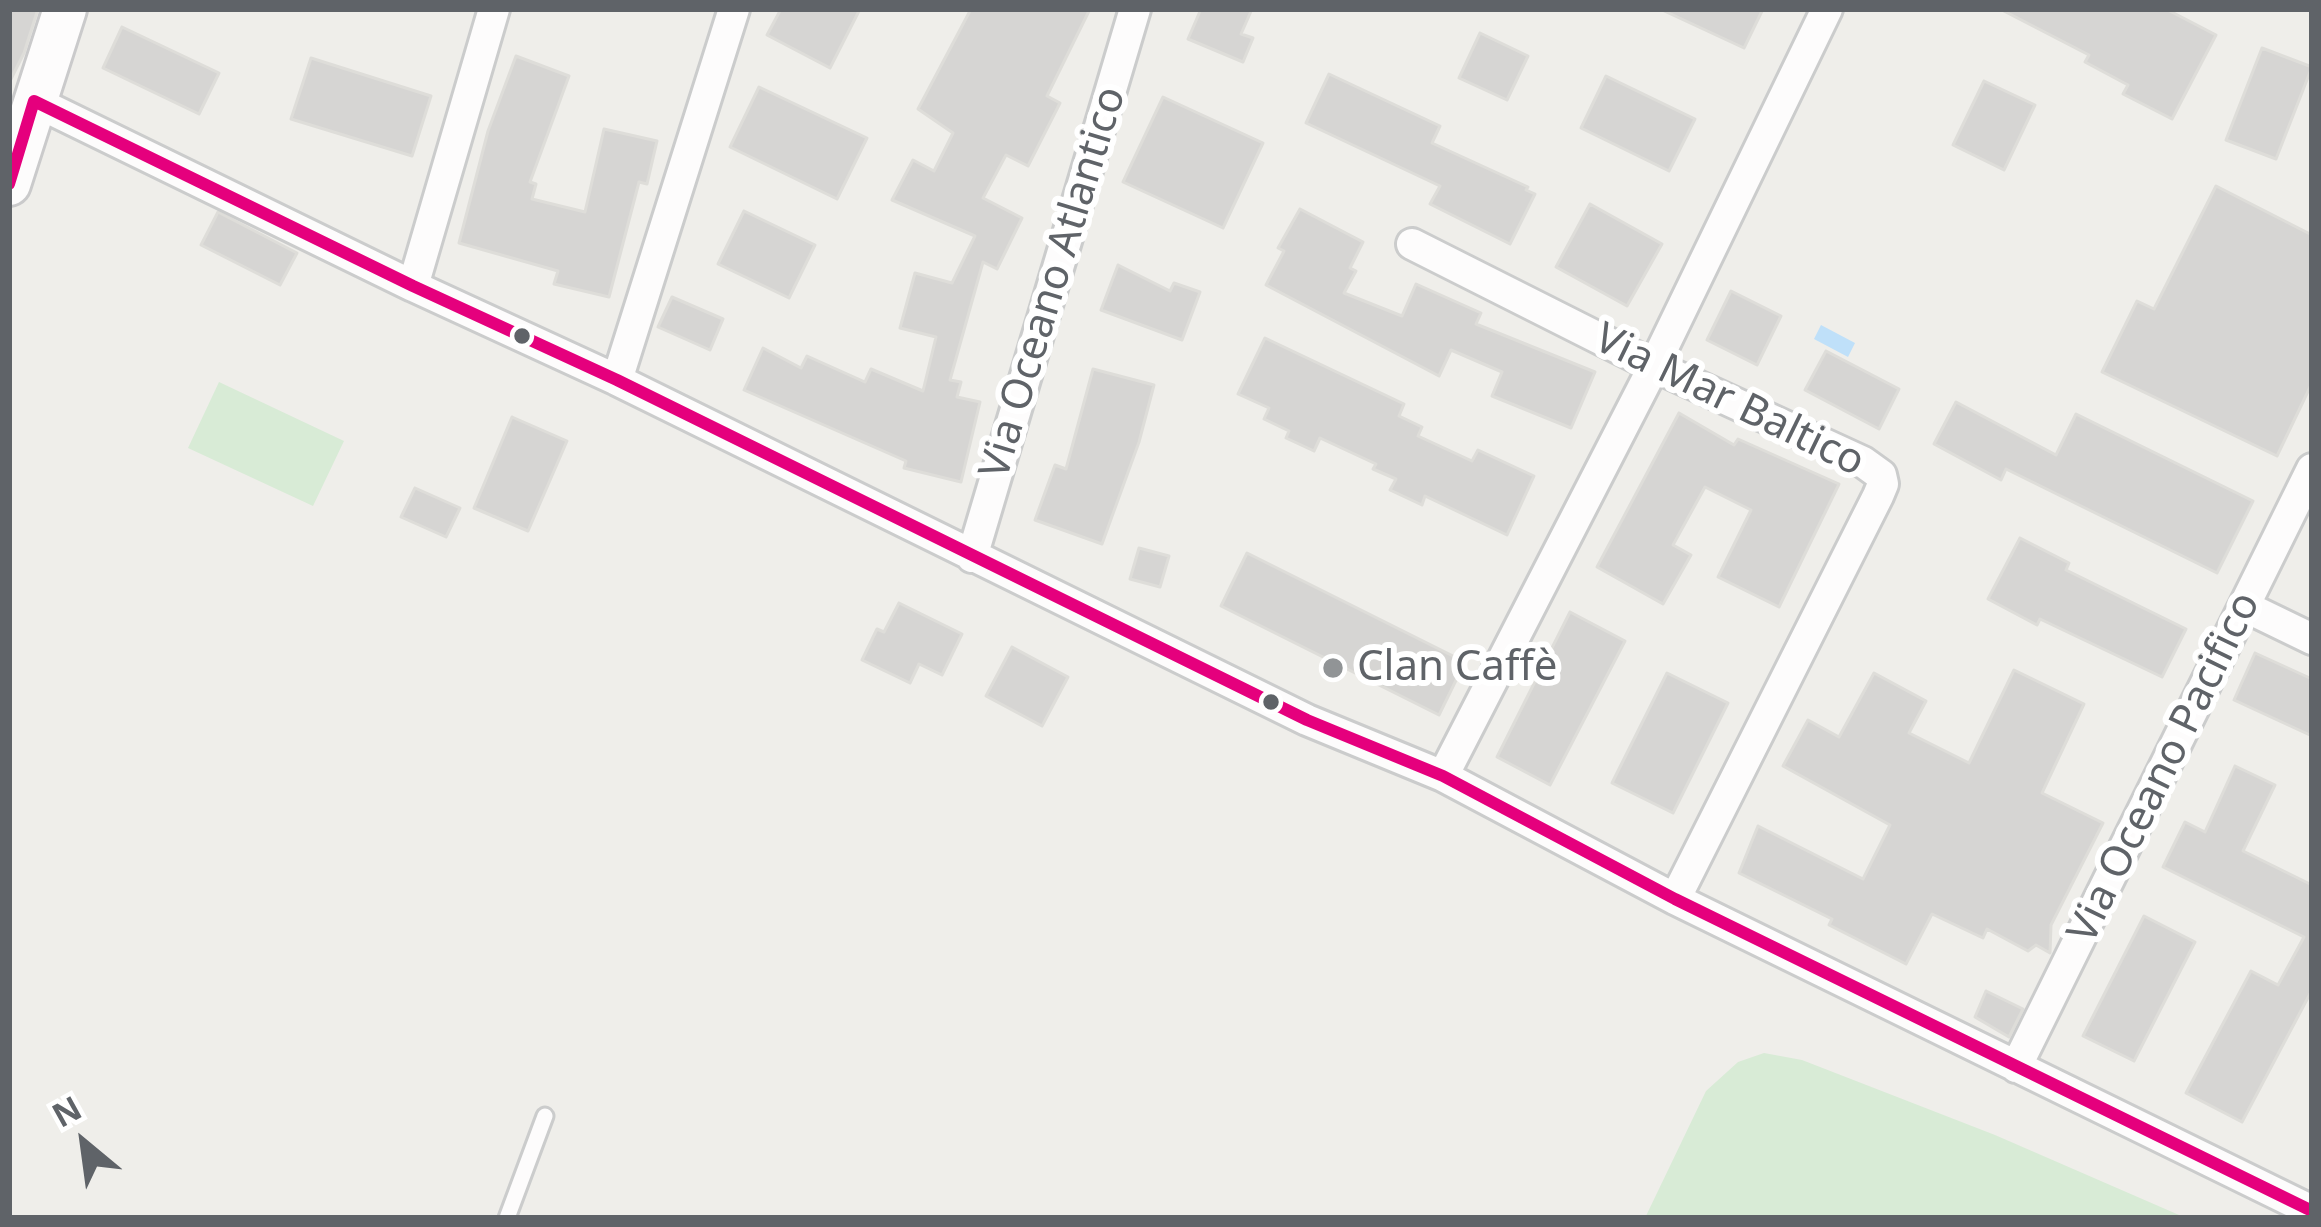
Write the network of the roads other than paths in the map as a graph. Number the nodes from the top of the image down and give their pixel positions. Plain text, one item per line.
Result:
1 (65, 9) edge
2 (494, 9) edge
3 (734, 9) edge
4 (1135, 9) edge
5 (1827, 9) edge
6 (34, 101) junction
7 (9, 184) edge
8 (1412, 244) dead end
9 (412, 286) junction
10 (1654, 366) junction
11 (617, 380) junction
12 (2312, 469) edge
13 (972, 557) junction
14 (2246, 607) junction
15 (2312, 639) edge
16 (1443, 776) junction
17 (1675, 898) junction
18 (2016, 1067) junction
19 (545, 1116) dead end
20 (2312, 1211) edge
21 (506, 1218) edge

1 - 6 street
2 - 9 street
3 - 11 street
4 - 13 street, Via Oceano Atlantico
5 - 10 street
6 - 7 street
6 - 9 street
8 - 10 street, Via Mar Baltico
9 - 11 street
10 - 16 street
10 - 17 street, Via Mar Baltico
11 - 13 street
12 - 14 street, Via Oceano Pacifico
13 - 16 street
14 - 15 street
14 - 18 street, Via Oceano Pacifico
16 - 17 street
17 - 18 street
18 - 20 street
19 - 21 lane

